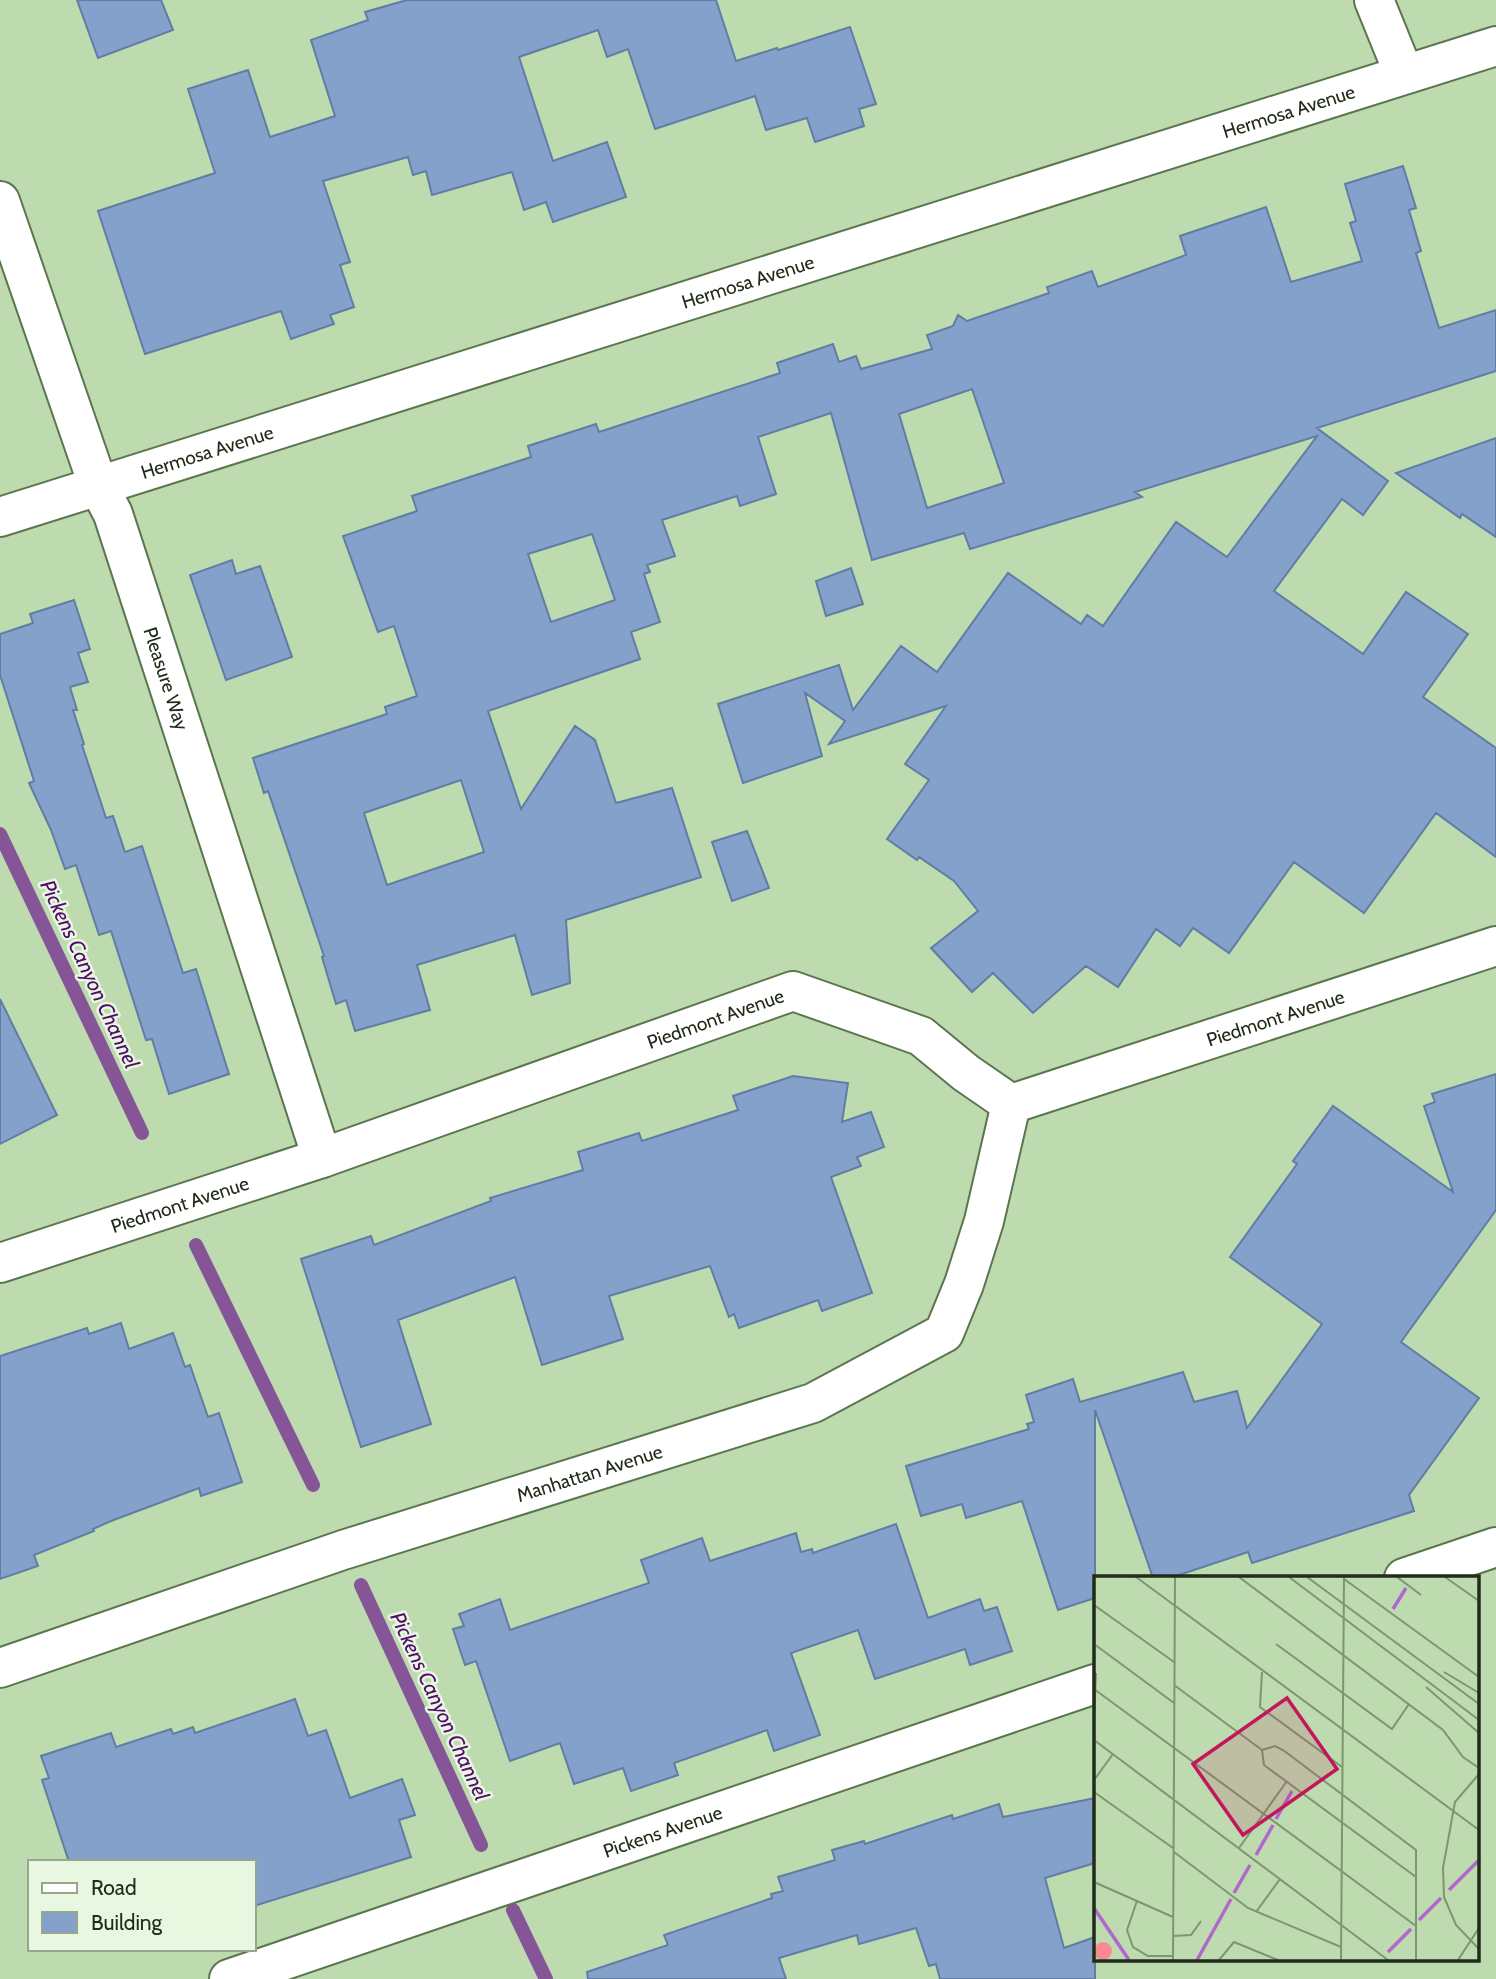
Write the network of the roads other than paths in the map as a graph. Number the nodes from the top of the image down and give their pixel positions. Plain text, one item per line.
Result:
1 (1374, 0) edge
2 (1496, 46) edge
3 (1404, 74) junction
4 (0, 201) edge
5 (99, 485) junction
6 (0, 517) edge
7 (1496, 946) edge
8 (1011, 1104) junction
9 (322, 1158) junction
10 (0, 1263) edge
11 (1496, 1547) edge
12 (1410, 1576) edge
13 (0, 1668) edge
14 (1094, 1684) edge
15 (229, 1979) edge

1 - 3 street
2 - 3 street, Hermosa Avenue
3 - 5 street, Hermosa Avenue
4 - 5 street, Pleasure Way
5 - 6 street, Hermosa Avenue
5 - 9 street, Pleasure Way
7 - 8 street, Piedmont Avenue
8 - 9 street, Piedmont Avenue
8 - 13 street, Manhattan Avenue
9 - 10 street, Piedmont Avenue
11 - 12 street
14 - 15 street, Pickens Avenue

